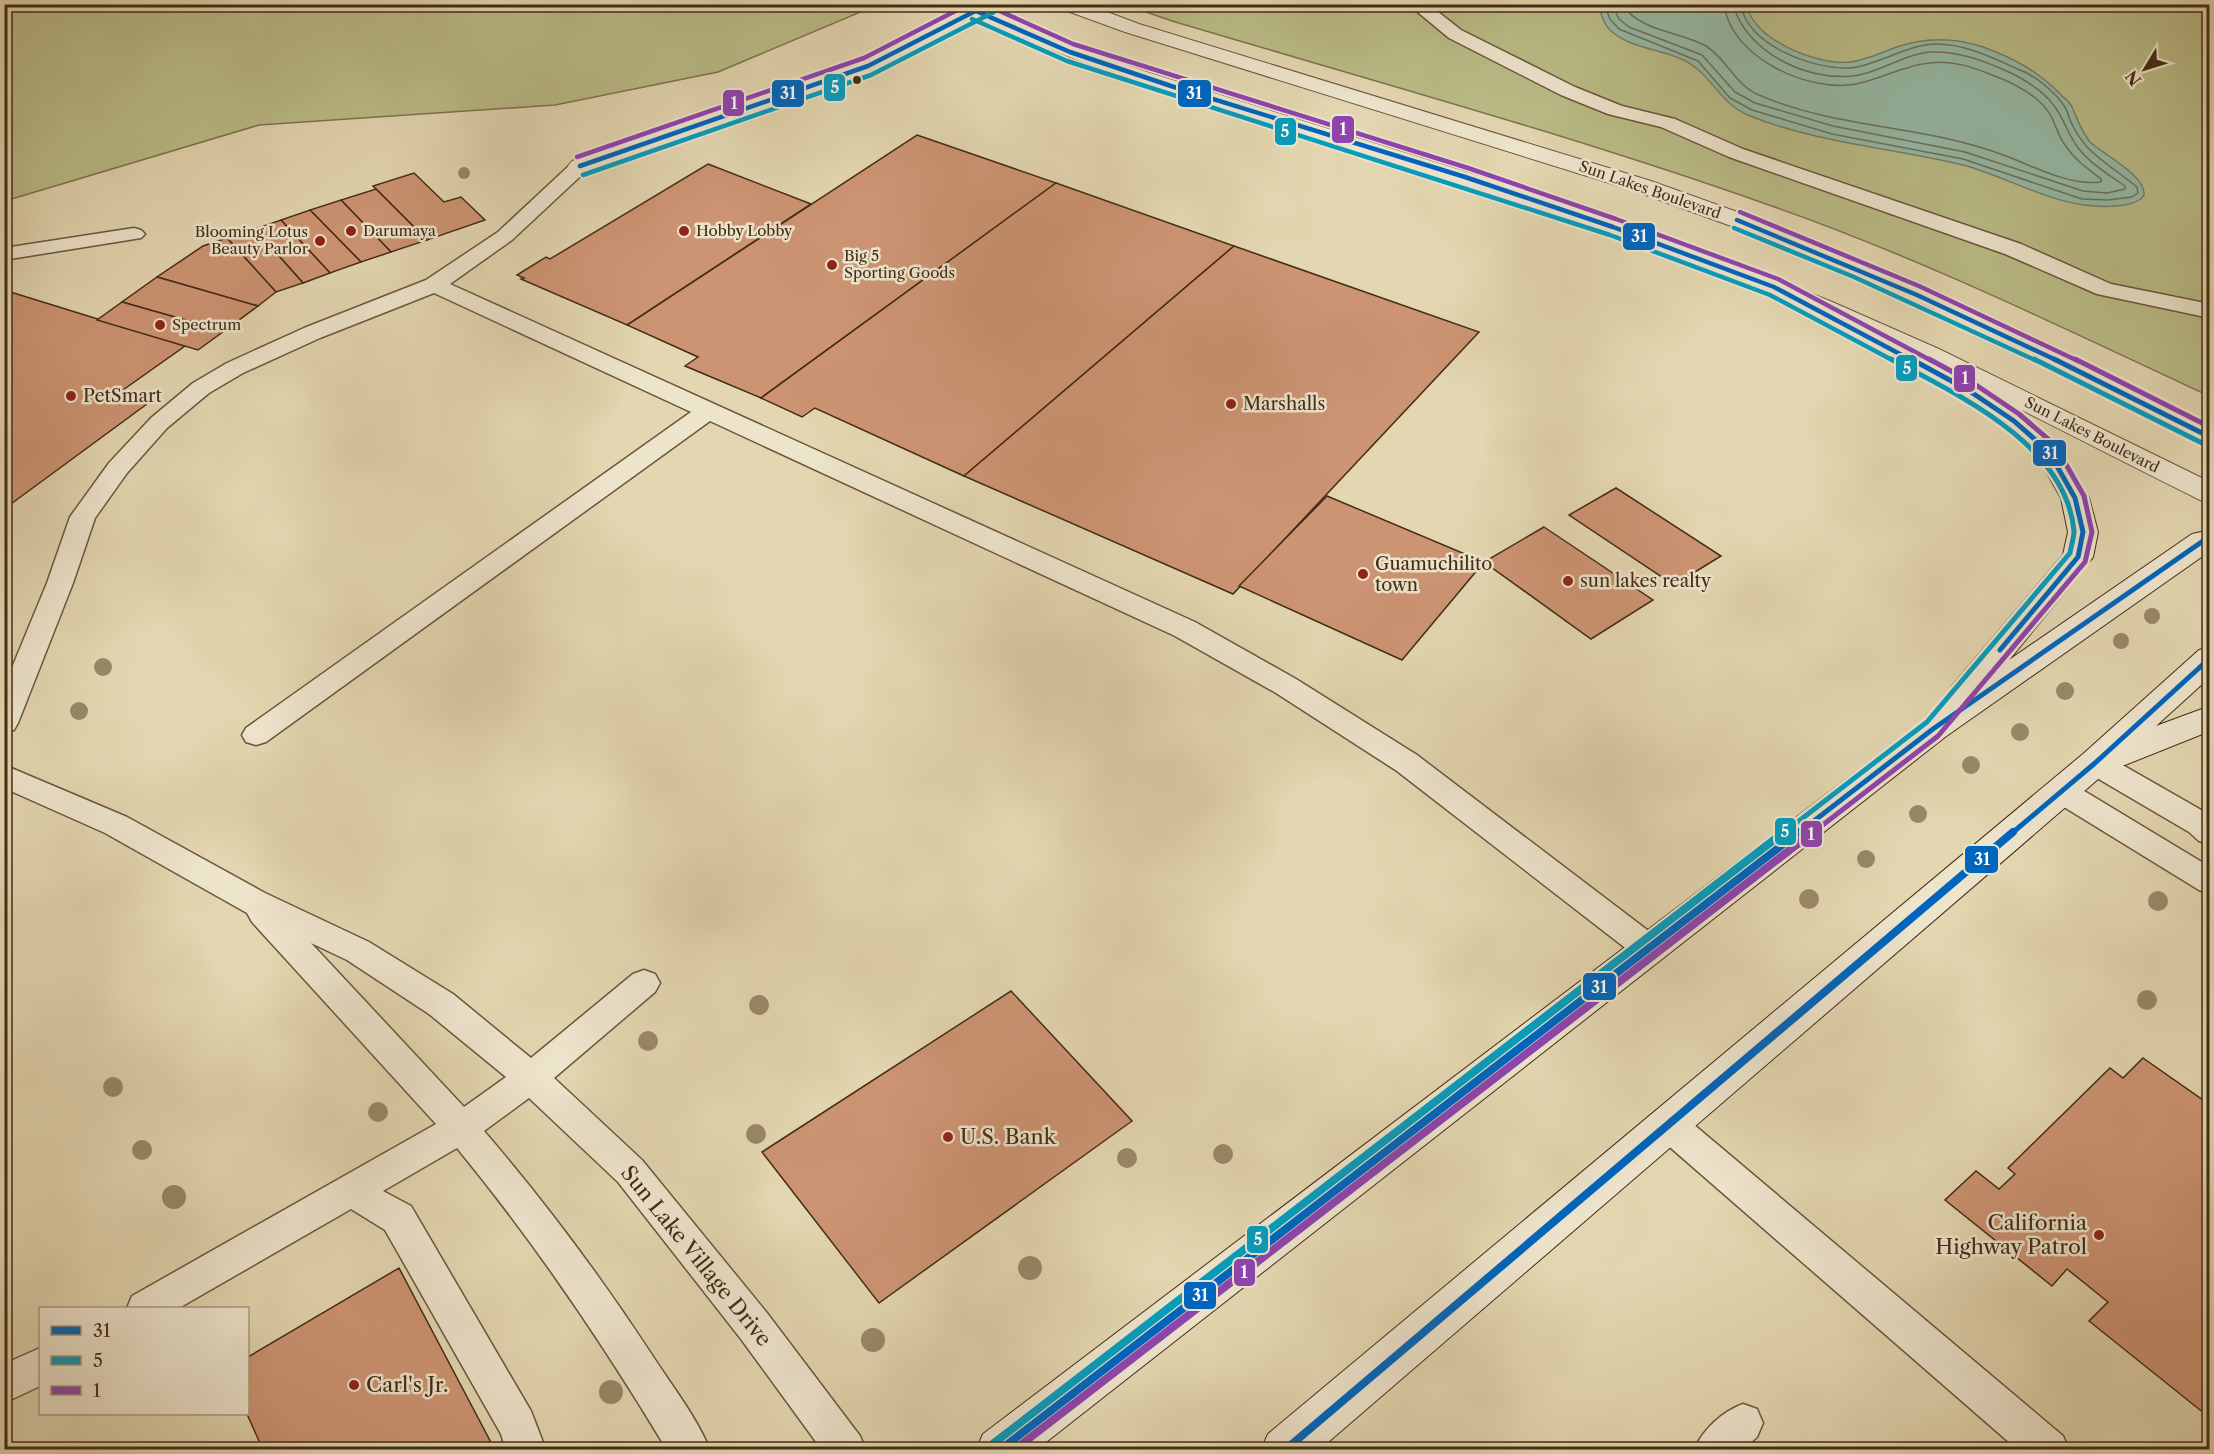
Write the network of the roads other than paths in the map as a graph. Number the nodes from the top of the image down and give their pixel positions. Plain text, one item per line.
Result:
1 (1066, 4) edge
2 (1416, 4) edge
3 (976, 7) edge
4 (580, 166) joint
5 (134, 234) dead end
6 (4, 254) edge
7 (434, 285) junction
8 (1774, 287) junction
9 (2210, 311) edge
10 (708, 411) junction
11 (2210, 437) edge
12 (2210, 494) edge
13 (2210, 540) edge
14 (2210, 658) edge
15 (2210, 718) edge
16 (4, 723) edge
17 (1933, 729) junction
18 (256, 735) dead end
19 (2095, 763) junction
20 (4, 776) edge
21 (2061, 791) junction
22 (2210, 833) edge
23 (2210, 882) edge
24 (254, 902) junction
25 (1648, 948) junction
26 (644, 983) dead end
27 (531, 1078) junction
28 (1668, 1124) junction
29 (461, 1128) junction
30 (352, 1191) junction
31 (147, 1307) edge
32 (39, 1367) edge
33 (4, 1385) edge
34 (1743, 1423) dead end
35 (526, 1449) edge
36 (690, 1449) edge
37 (846, 1449) edge
38 (999, 1449) edge
39 (1284, 1449) edge
40 (1714, 1449) edge
41 (2049, 1449) edge

1 - 11 street, Sun Lakes Boulevard
2 - 9 lane
3 - 4 street
3 - 8 street, Sun Lakes Boulevard
4 - 7 lane
5 - 6 lane
7 - 10 lane
7 - 16 lane
8 - 12 street, Sun Lakes Boulevard
8 - 17 street
10 - 18 lane
10 - 25 lane
13 - 17 street
14 - 19 street
15 - 19 street
17 - 25 street
19 - 21 street
19 - 22 lane
20 - 24 lane
21 - 23 lane
21 - 28 street
24 - 27 lane, Sun Lake Village Drive
24 - 29 lane
25 - 38 street
26 - 27 lane
27 - 29 lane
27 - 37 lane, Sun Lake Village Drive
28 - 39 street
28 - 41 lane
29 - 30 lane
29 - 36 lane
30 - 31 lane
30 - 35 lane
32 - 33 lane
34 - 40 lane

